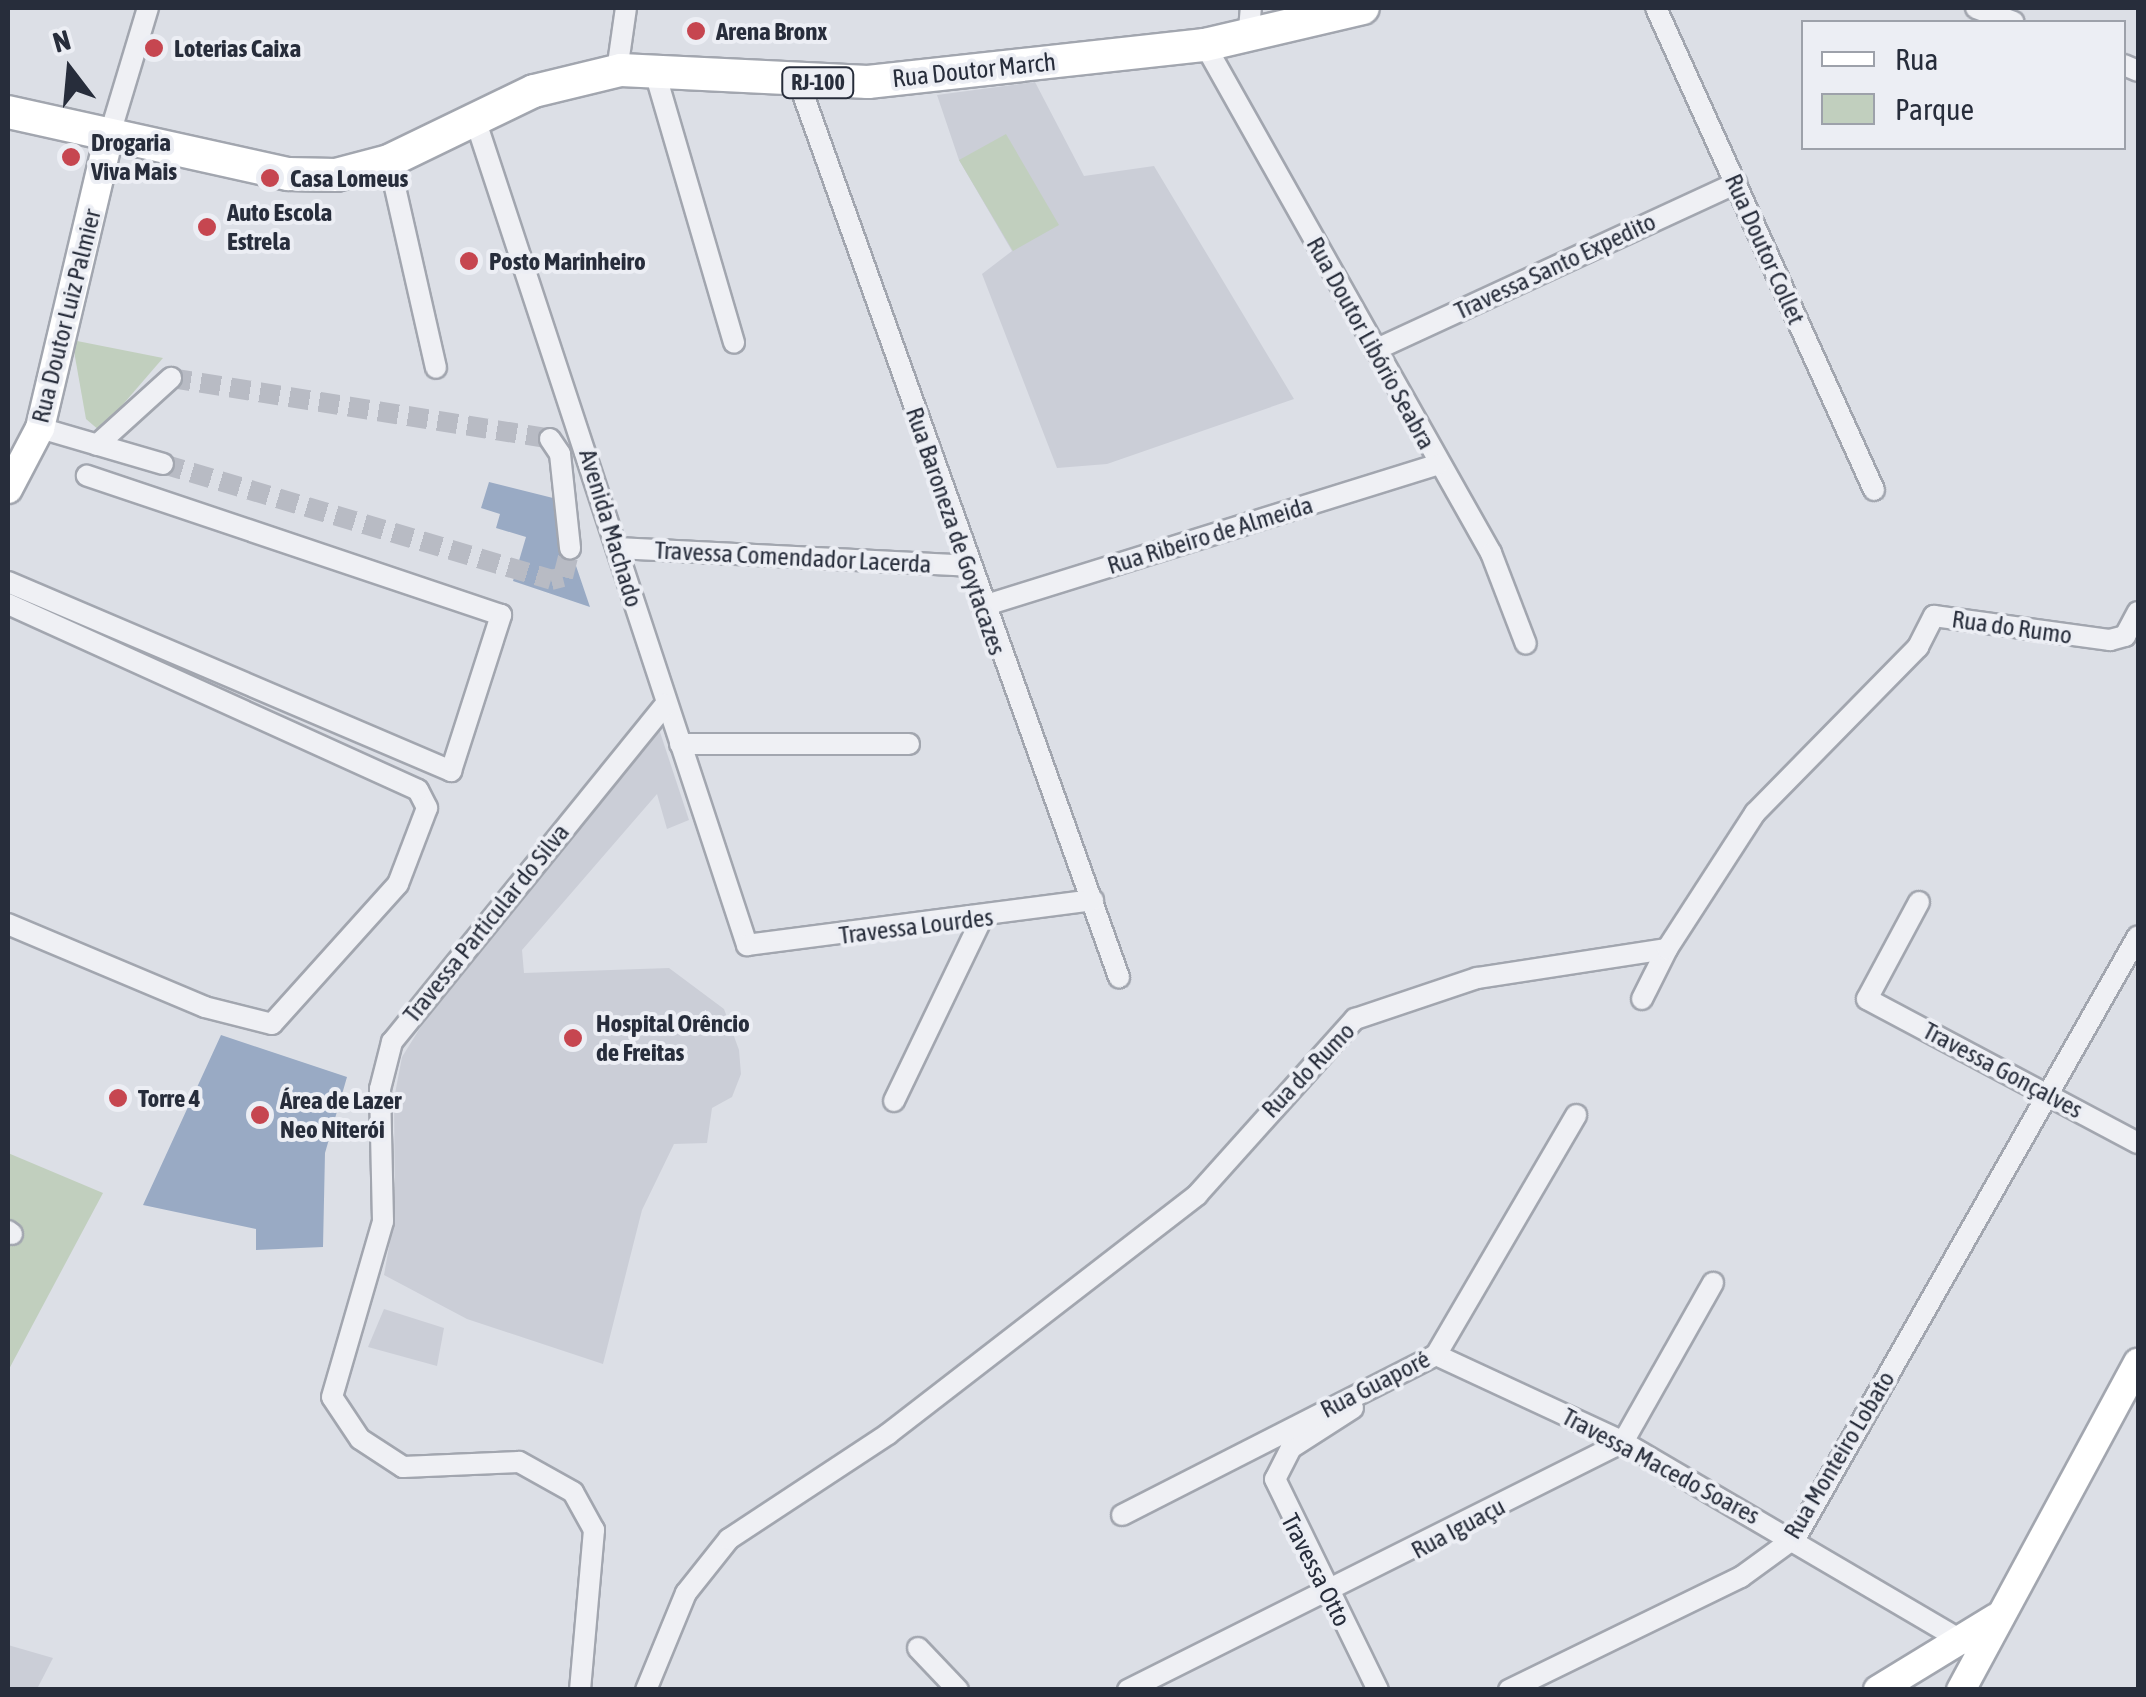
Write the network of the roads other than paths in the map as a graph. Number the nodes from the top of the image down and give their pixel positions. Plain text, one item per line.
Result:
1 (148, 8) edge
2 (626, 8) edge
3 (1363, 8) edge
4 (1656, 8) edge
5 (1976, 8) edge
6 (1250, 18) edge
7 (2009, 20) edge
8 (1206, 45) junction
9 (654, 69) junction
10 (617, 71) junction
11 (799, 83) junction
12 (8, 112) edge
13 (474, 118) junction
14 (109, 137) junction
15 (389, 161) junction
16 (1736, 183) junction
17 (734, 344) dead end
18 (1374, 350) junction
19 (436, 368) dead end
20 (171, 378) dead end
21 (40, 428) junction
22 (550, 439) dead end
23 (97, 445) junction
24 (163, 464) tunnel mouth
25 (1438, 464) junction
26 (88, 476) dead end
27 (8, 489) edge
28 (1874, 490) dead end
29 (570, 548) dead end
30 (617, 548) junction
31 (969, 566) junction
32 (8, 582) edge
33 (8, 604) edge
34 (983, 606) junction
35 (2138, 612) edge
36 (1526, 644) dead end
37 (666, 704) junction
38 (680, 744) junction
39 (909, 744) dead end
40 (1092, 900) junction
41 (1919, 902) dead end
42 (980, 920) junction
43 (8, 924) edge
44 (2138, 936) edge
45 (742, 939) joint
46 (1667, 949) junction
47 (1119, 977) dead end
48 (1642, 998) dead end
49 (2048, 1092) junction
50 (894, 1102) dead end
51 (1576, 1115) dead end
52 (2138, 1142) edge
53 (1713, 1283) dead end
54 (1436, 1355) junction
55 (2138, 1362) edge
56 (1389, 1380) junction
57 (1622, 1442) junction
58 (1122, 1515) dead end
59 (1796, 1537) junction
60 (1329, 1595) junction
61 (1972, 1647) junction
62 (918, 1648) dead end
63 (1897, 1686) edge
64 (580, 1690) edge
65 (646, 1690) edge
66 (958, 1690) edge
67 (1128, 1690) edge
68 (1378, 1690) edge
69 (1509, 1690) edge
70 (1960, 1690) edge

1 - 14 street
2 - 10 street
3 - 6 main road, Rua Doutor March / RJ-100
4 - 16 street, Rua Doutor Collet
5 - 7 street
6 - 8 main road, Rua Doutor March / RJ-100
8 - 11 main road, Rua Doutor March / RJ-100
8 - 18 street, Rua Doutor Libório Seabra
9 - 10 main road, Rua Doutor March / RJ-100
9 - 11 main road, Rua Doutor March / RJ-100
9 - 17 street
10 - 13 main road, Rua Doutor March / RJ-100
11 - 31 street, Rua Baroneza de Goytacazes
12 - 14 main road, Rua Doutor March / RJ-100
13 - 15 main road, Rua Doutor March / RJ-100
13 - 30 street, Avenida Machado
14 - 15 main road, Rua Doutor March / RJ-100
14 - 21 main road, Rua Doutor Luiz Palmier
15 - 19 street
16 - 18 street, Travessa Santo Expedito
16 - 28 street, Rua Doutor Collet
18 - 25 street, Rua Doutor Libório Seabra
20 - 23 street
21 - 23 street
21 - 27 main road, Rua Doutor Luiz Palmier
22 - 29 street
23 - 24 street
25 - 34 street, Rua Ribeiro de Almeida
25 - 36 street, Rua Doutor Libório Seabra
26 - 32 street
30 - 31 street, Travessa Comendador Lacerda
30 - 37 street, Avenida Machado
31 - 34 street, Rua Baroneza de Goytacazes
33 - 43 street
34 - 40 street, Rua Baroneza de Goytacazes
35 - 46 street, Rua do Rumo
37 - 38 street, Avenida Machado
37 - 64 street, Travessa Particular do Silva
38 - 39 street
38 - 45 street, Avenida Machado
40 - 42 street, Travessa Lourdes
40 - 47 street, Rua Baroneza de Goytacazes
41 - 49 street, Travessa Gonçalves
42 - 45 street, Travessa Lourdes
42 - 50 street
44 - 49 street, Rua Monteiro Lobato
46 - 48 street
46 - 65 street, Rua do Rumo
49 - 52 street, Travessa Gonçalves
49 - 59 street, Rua Monteiro Lobato
51 - 54 street, Rua Guaporé
53 - 57 street
54 - 56 street, Rua Guaporé
54 - 57 street, Travessa Macedo Soares
55 - 61 main road
56 - 58 street, Rua Guaporé
56 - 60 street, Travessa Otto
57 - 59 street, Travessa Macedo Soares
57 - 60 street, Rua Iguaçu
59 - 61 street, Travessa Macedo Soares
59 - 69 street, Rua Monteiro Lobato
60 - 67 street, Rua Iguaçu
60 - 68 street, Travessa Otto
61 - 63 main road
61 - 70 main road
62 - 66 street

